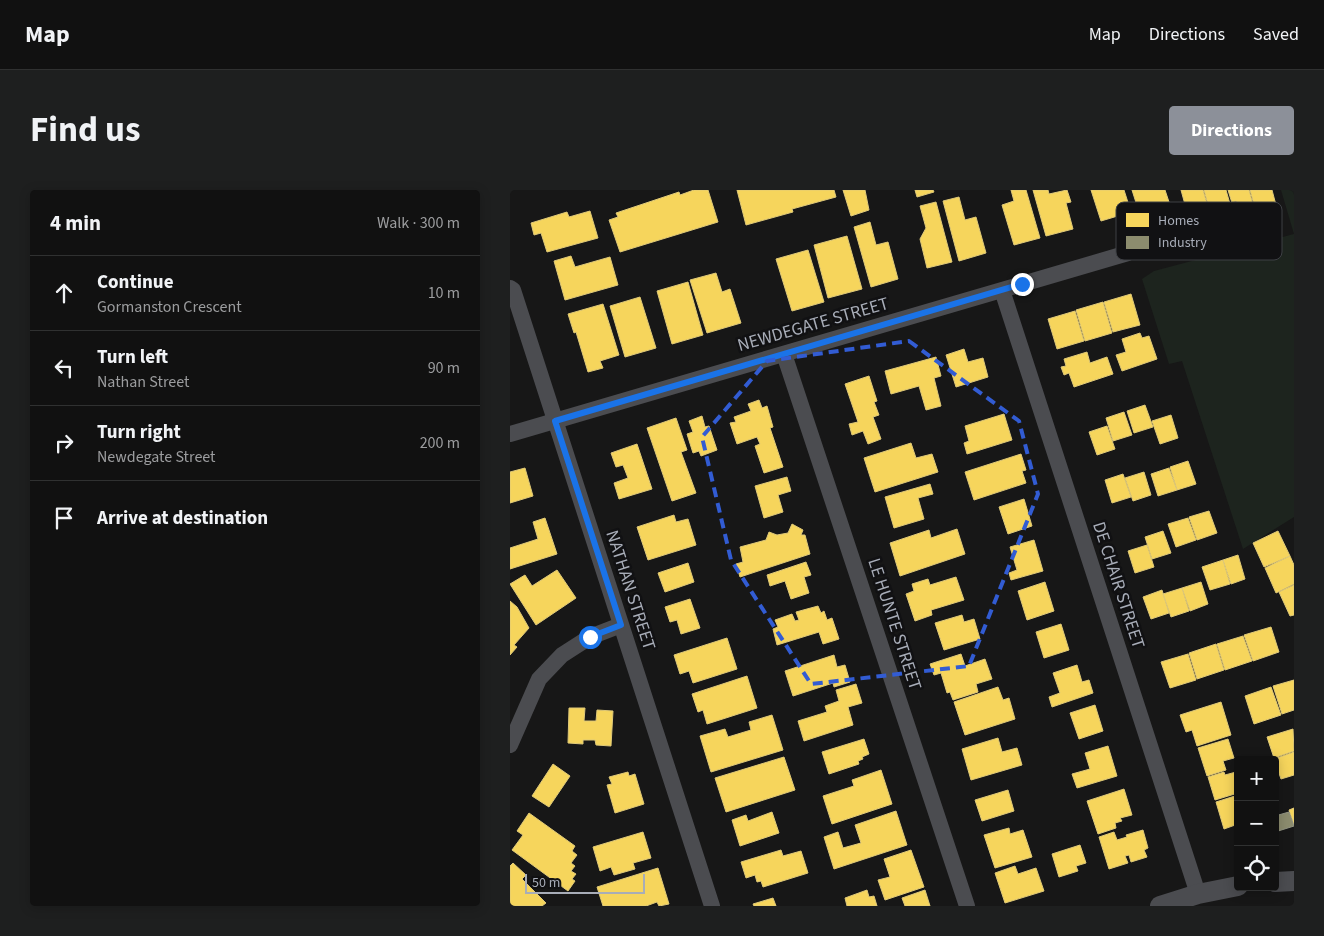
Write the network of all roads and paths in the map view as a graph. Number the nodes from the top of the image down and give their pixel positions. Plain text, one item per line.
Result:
1 (1116, 257) edge
2 (510, 288) edge
3 (1002, 290) junction
4 (784, 354) junction
5 (555, 421) junction
6 (510, 434) edge
7 (621, 625) junction
8 (510, 745) edge
9 (1294, 881) edge
10 (1279, 882) edge
11 (1234, 887) edge
12 (1198, 894) junction
13 (712, 906) edge
14 (967, 906) edge
15 (1160, 906) edge

1 - 3 street, NEWDEGATE STREET
2 - 5 street, NATHAN STREET
3 - 4 street, NEWDEGATE STREET
3 - 12 street, DE CHAIR STREET
4 - 5 street, NEWDEGATE STREET
4 - 14 street, LE HUNTE STREET
5 - 6 street, NEWDEGATE STREET
5 - 7 street, NATHAN STREET
7 - 8 street
7 - 13 street, NATHAN STREET
9 - 10 street
11 - 12 street
12 - 15 street

